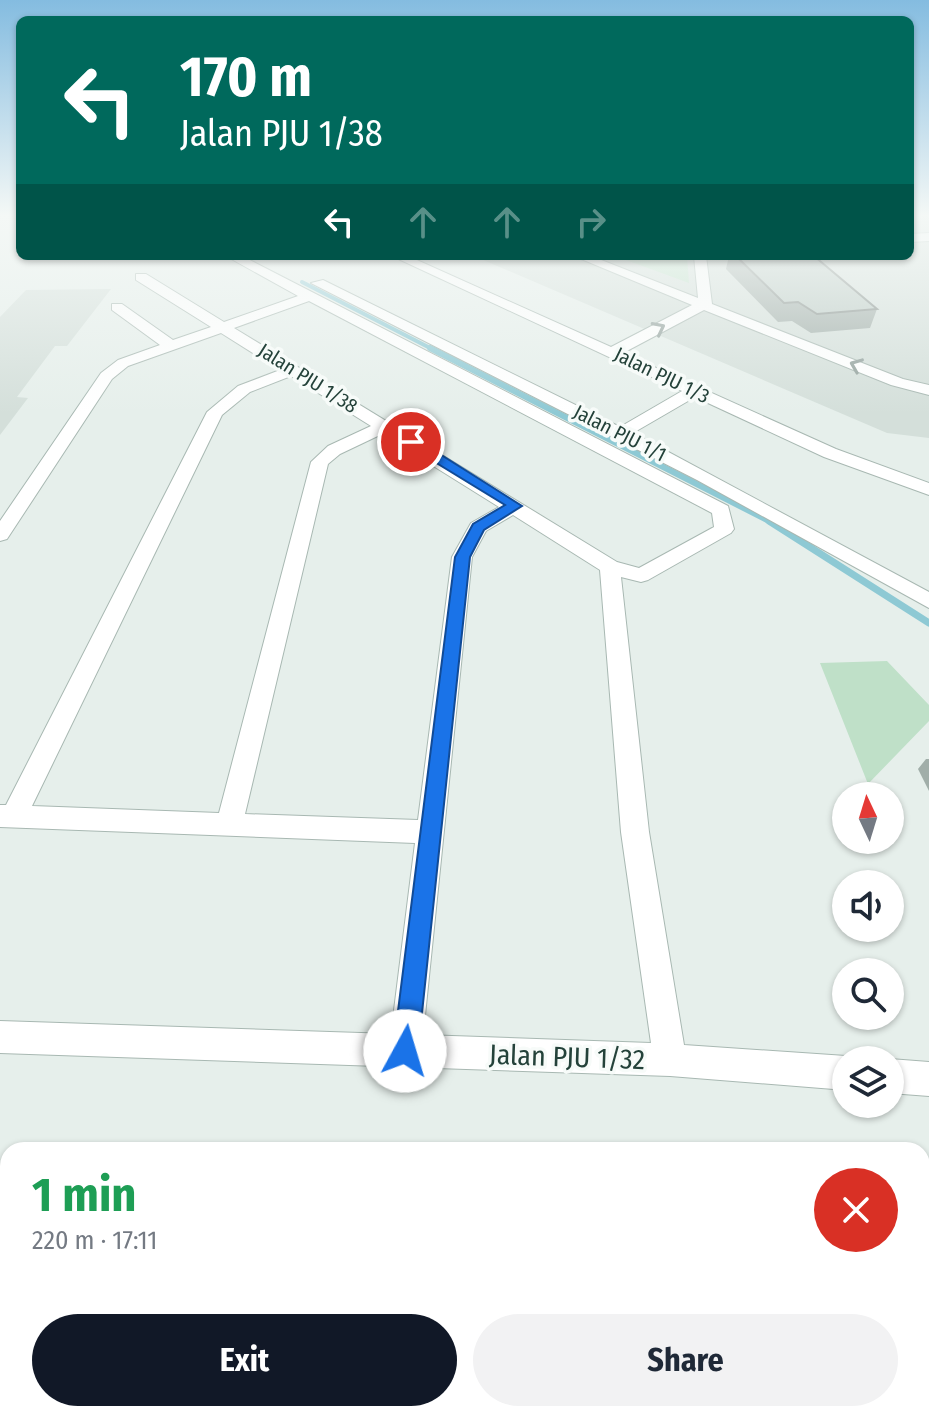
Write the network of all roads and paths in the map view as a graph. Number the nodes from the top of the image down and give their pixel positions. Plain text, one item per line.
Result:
1 (148, 281) edge
2 (293, 281) edge
3 (455, 281) edge
4 (646, 281) edge
5 (703, 281) edge
6 (307, 287) junction
7 (705, 304) junction
8 (117, 307) dead end
9 (224, 326) junction
10 (171, 346) junction
11 (613, 352) junction
12 (294, 370) junction
13 (929, 390) edge
14 (694, 391) junction
15 (385, 426) junction
16 (621, 433) junction
17 (929, 489) edge
18 (515, 506) junction
19 (0, 535) edge
20 (610, 567) junction
21 (641, 575) joint
22 (929, 601) edge
23 (7, 816) edge
24 (229, 826) junction
25 (429, 832) junction
26 (0, 1037) edge
27 (405, 1051) junction
28 (670, 1060) junction
29 (832, 1072) edge
30 (904, 1077) edge
31 (929, 1079) edge

1 - 9 street, Jalan PJU 1/38
2 - 6 street, Jalan PJU 1/1
3 - 11 street, Jalan PJU 1/3
4 - 7 street
5 - 7 street
6 - 9 street
6 - 16 street, Jalan PJU 1/1
6 - 21 street, Jalan PJU 1/1
11 -> 7 street
13 -> 7 street
8 - 10 street
9 - 10 street
9 - 12 street, Jalan PJU 1/38
10 - 19 street
11 - 14 street, Jalan PJU 1/3
12 - 15 street, Jalan PJU 1/38
12 - 23 street
14 - 16 street
14 - 17 street, Jalan PJU 1/3
15 - 18 street, Jalan PJU 1/38
15 - 24 street
16 - 22 street, Jalan PJU 1/1
18 - 20 street, Jalan PJU 1/38
18 - 25 street
20 - 21 street, Jalan PJU 1/38
20 - 28 street
23 - 24 street
24 - 25 street
25 - 27 street
26 - 27 street, Jalan PJU 1/32
27 - 28 street, Jalan PJU 1/32
28 - 29 street, Jalan PJU 1/32
30 - 31 street

